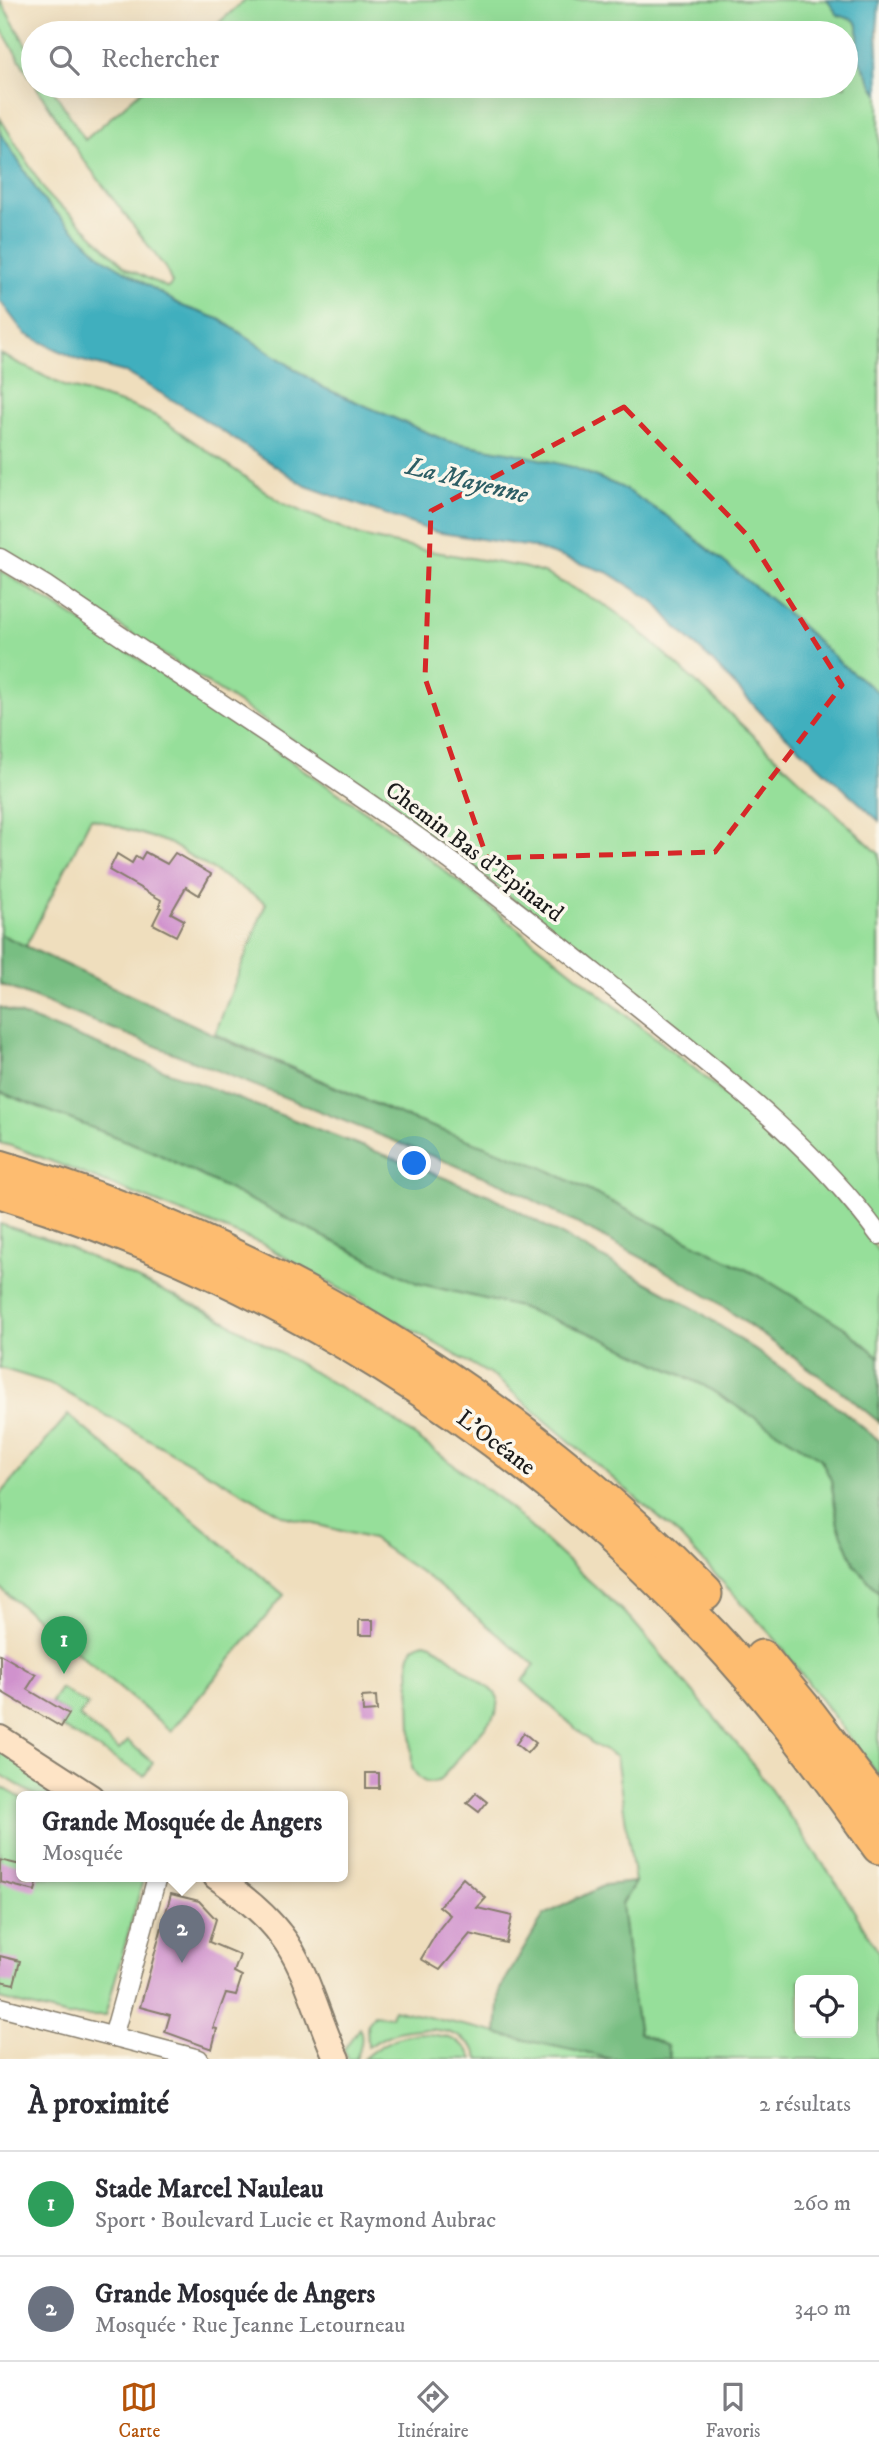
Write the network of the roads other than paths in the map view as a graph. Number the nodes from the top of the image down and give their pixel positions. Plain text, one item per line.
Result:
1 (0, 558) edge
2 (0, 1167) edge
3 (0, 1191) edge
4 (879, 1235) edge
5 (0, 1738) edge
6 (82, 1791) edge
7 (879, 1807) edge
8 (879, 1847) edge
9 (156, 1882) edge
10 (222, 1882) edge
11 (0, 2007) edge
12 (113, 2037) junction
13 (199, 2059) edge
14 (337, 2059) edge

1 - 4 street, Chemin Bas d'Epinard
2 - 7 highway, L’Océane
3 - 8 highway, L’Océane
5 - 6 street
9 - 12 street
10 - 14 street
11 - 12 street
12 - 13 street

